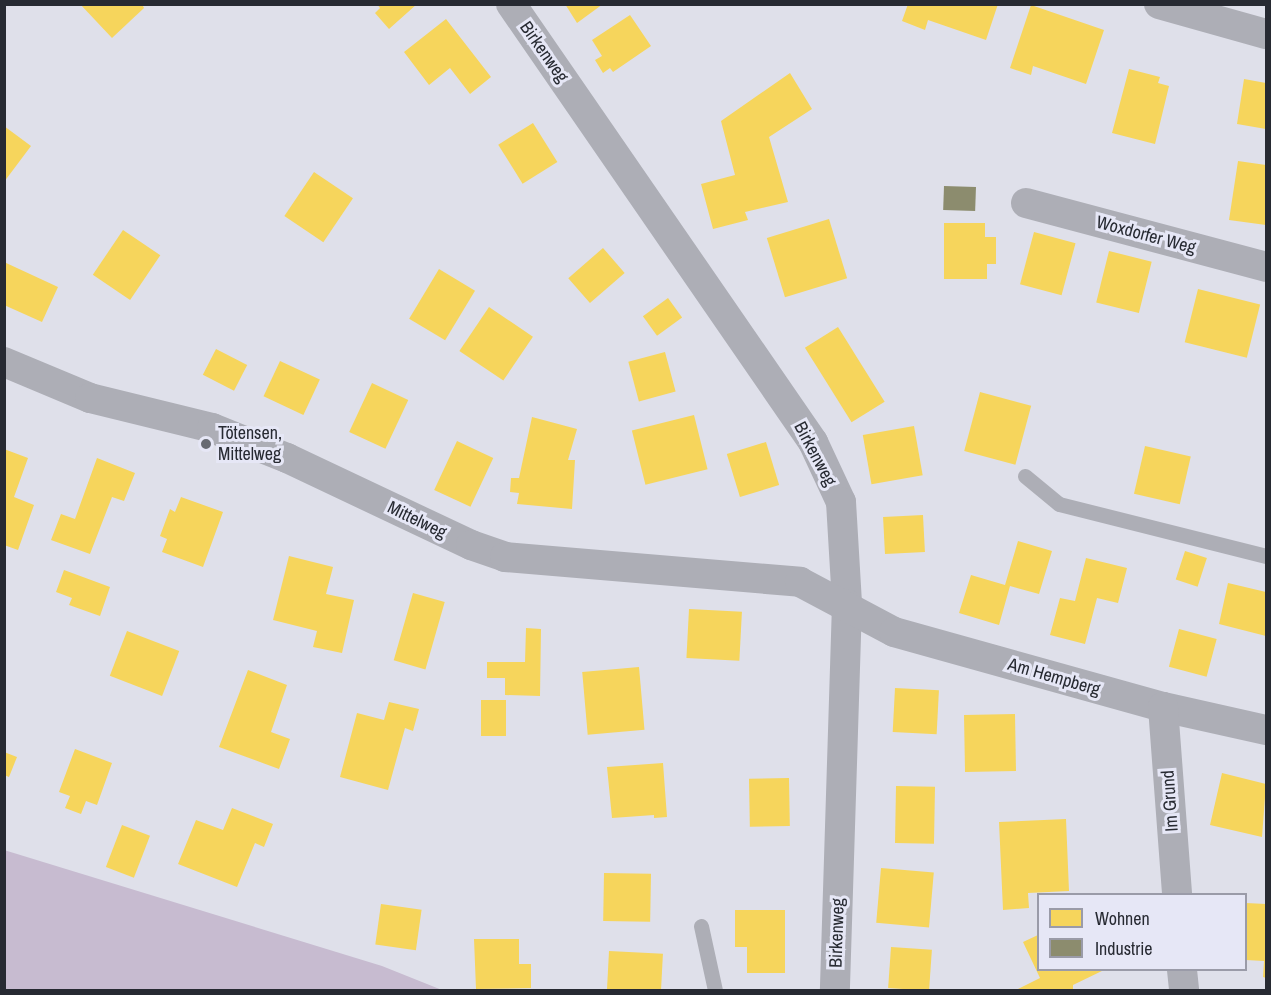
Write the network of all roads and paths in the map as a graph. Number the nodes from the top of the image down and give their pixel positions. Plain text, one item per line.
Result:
1 (511, 4) edge
2 (1159, 4) edge
3 (1266, 34) edge
4 (1026, 203) dead end
5 (1266, 267) edge
6 (4, 362) edge
7 (1025, 476) dead end
8 (1266, 556) edge
9 (847, 604) junction
10 (1163, 707) junction
11 (1266, 730) edge
12 (1177, 893) edge
13 (701, 926) dead end
14 (1182, 971) edge
15 (715, 990) edge
16 (835, 990) edge
17 (1184, 990) edge

1 - 9 street, Birkenweg
2 - 3 street
4 - 5 street, Woxdorfer Weg
6 - 9 street, Mittelweg
7 - 8 lane
9 - 10 street, Am Hempberg
9 - 16 street, Birkenweg
10 - 11 street, Am Hempberg
10 - 12 street, Im Grund
13 - 15 lane
14 - 17 street

